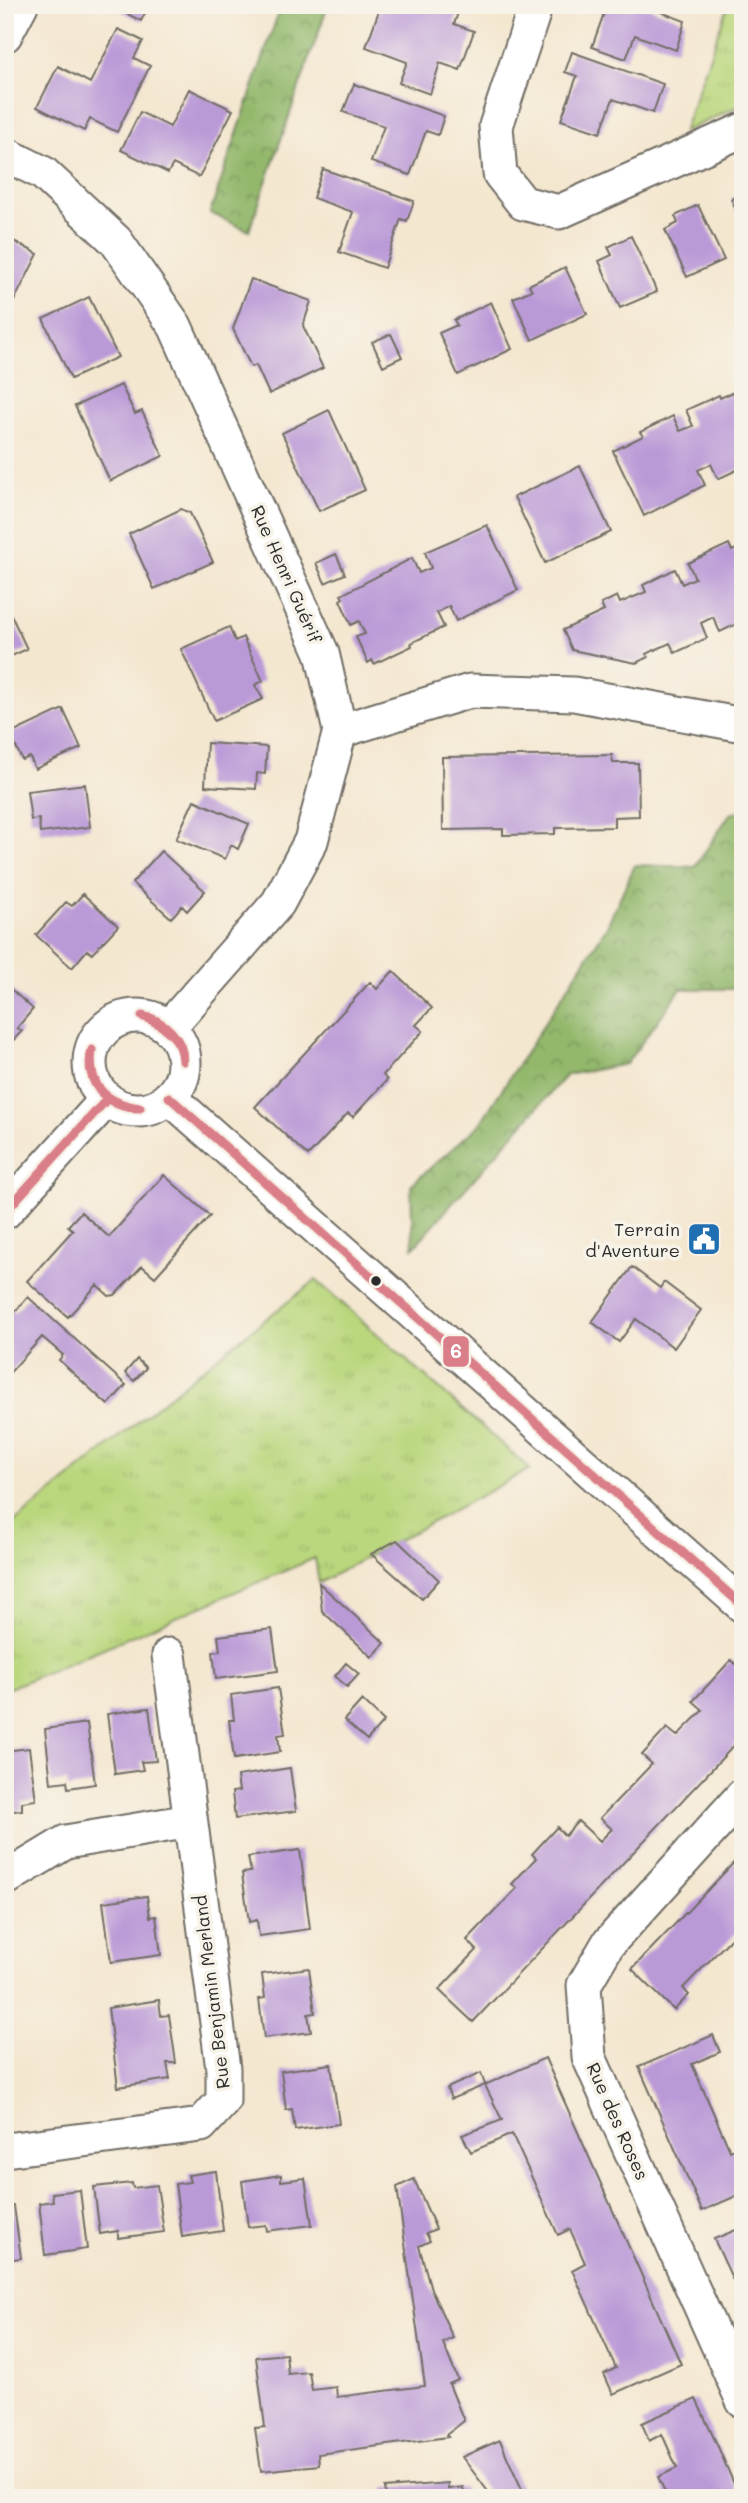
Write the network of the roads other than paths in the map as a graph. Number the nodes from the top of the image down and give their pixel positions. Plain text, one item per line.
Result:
1 (21, 5) edge
2 (536, 5) edge
3 (5, 35) edge
4 (743, 130) edge
5 (5, 154) edge
6 (743, 725) edge
7 (340, 731) junction
8 (168, 1028) junction
9 (169, 1097) junction
10 (107, 1100) junction
11 (5, 1212) edge
12 (743, 1606) edge
13 (169, 1655) dead end
14 (743, 1795) edge
15 (190, 1821) junction
16 (5, 1879) edge
17 (5, 2150) edge
18 (743, 2401) edge

1 - 3 street
2 - 4 street
5 - 7 street, Rue Henri Guérif
6 - 7 street
7 - 8 street, Rue Henri Guérif
8 - 9 street
8 - 10 street
9 - 10 street
9 - 12 street
10 - 11 street
13 - 15 street, Rue Benjamin Merland
14 - 18 street, Rue des Roses
15 - 16 street
15 - 17 street, Rue Benjamin Merland

